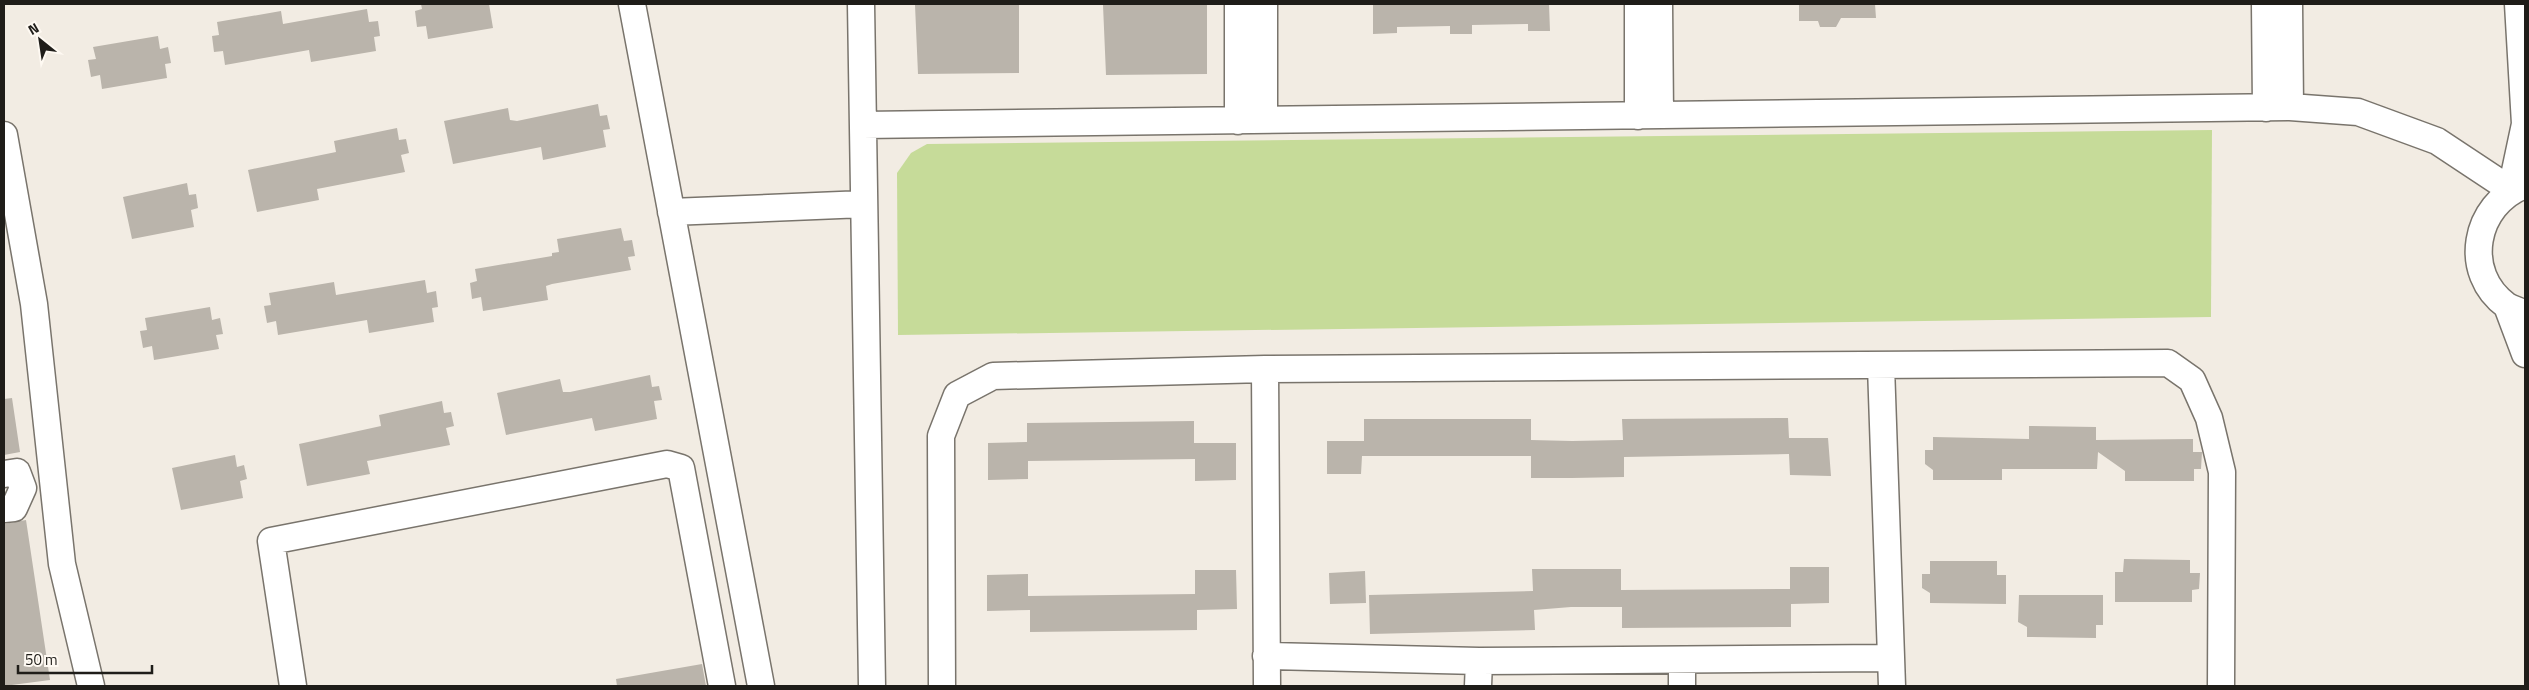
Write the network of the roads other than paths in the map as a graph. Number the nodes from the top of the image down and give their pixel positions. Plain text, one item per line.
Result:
1 (632, 4) edge
2 (861, 4) edge
3 (1238, 4) edge
4 (1264, 4) edge
5 (1638, 4) edge
6 (1659, 4) edge
7 (2265, 4) edge
8 (2289, 4) edge
9 (2518, 4) edge
10 (2278, 108) junction
11 (1649, 115) junction
12 (1264, 120) junction
13 (1238, 121) junction
14 (863, 126) junction
15 (4, 135) edge
16 (2518, 187) edge
17 (864, 204) junction
18 (671, 212) junction
19 (2516, 310) edge
20 (2525, 354) edge
21 (1881, 366) junction
22 (1265, 369) junction
23 (4, 474) edge
24 (4, 509) edge
25 (1266, 656) junction
26 (1892, 658) junction
27 (1478, 674) edge
28 (1682, 674) edge
29 (91, 686) edge
30 (293, 686) edge
31 (722, 686) edge
32 (761, 686) edge
33 (872, 686) edge
34 (942, 686) edge
35 (1266, 686) edge
36 (1892, 686) edge
37 (2221, 686) edge

1 - 18 street
2 - 14 street
3 - 13 street
4 - 12 street
5 - 11 street
6 - 11 street
7 - 10 street
8 - 10 street
9 - 16 street
10 - 11 street
10 - 16 street
11 - 12 street
12 - 13 street
13 - 14 street
14 - 17 street
15 - 29 street
16 - 19 street
17 - 18 street
17 - 33 street
18 - 32 street
19 - 20 street
21 - 22 street
21 - 26 street
21 - 37 street
22 - 25 street
22 - 34 street
23 - 24 street
25 - 27 street
25 - 35 street
26 - 28 street
26 - 36 street
27 - 28 street
30 - 31 street

